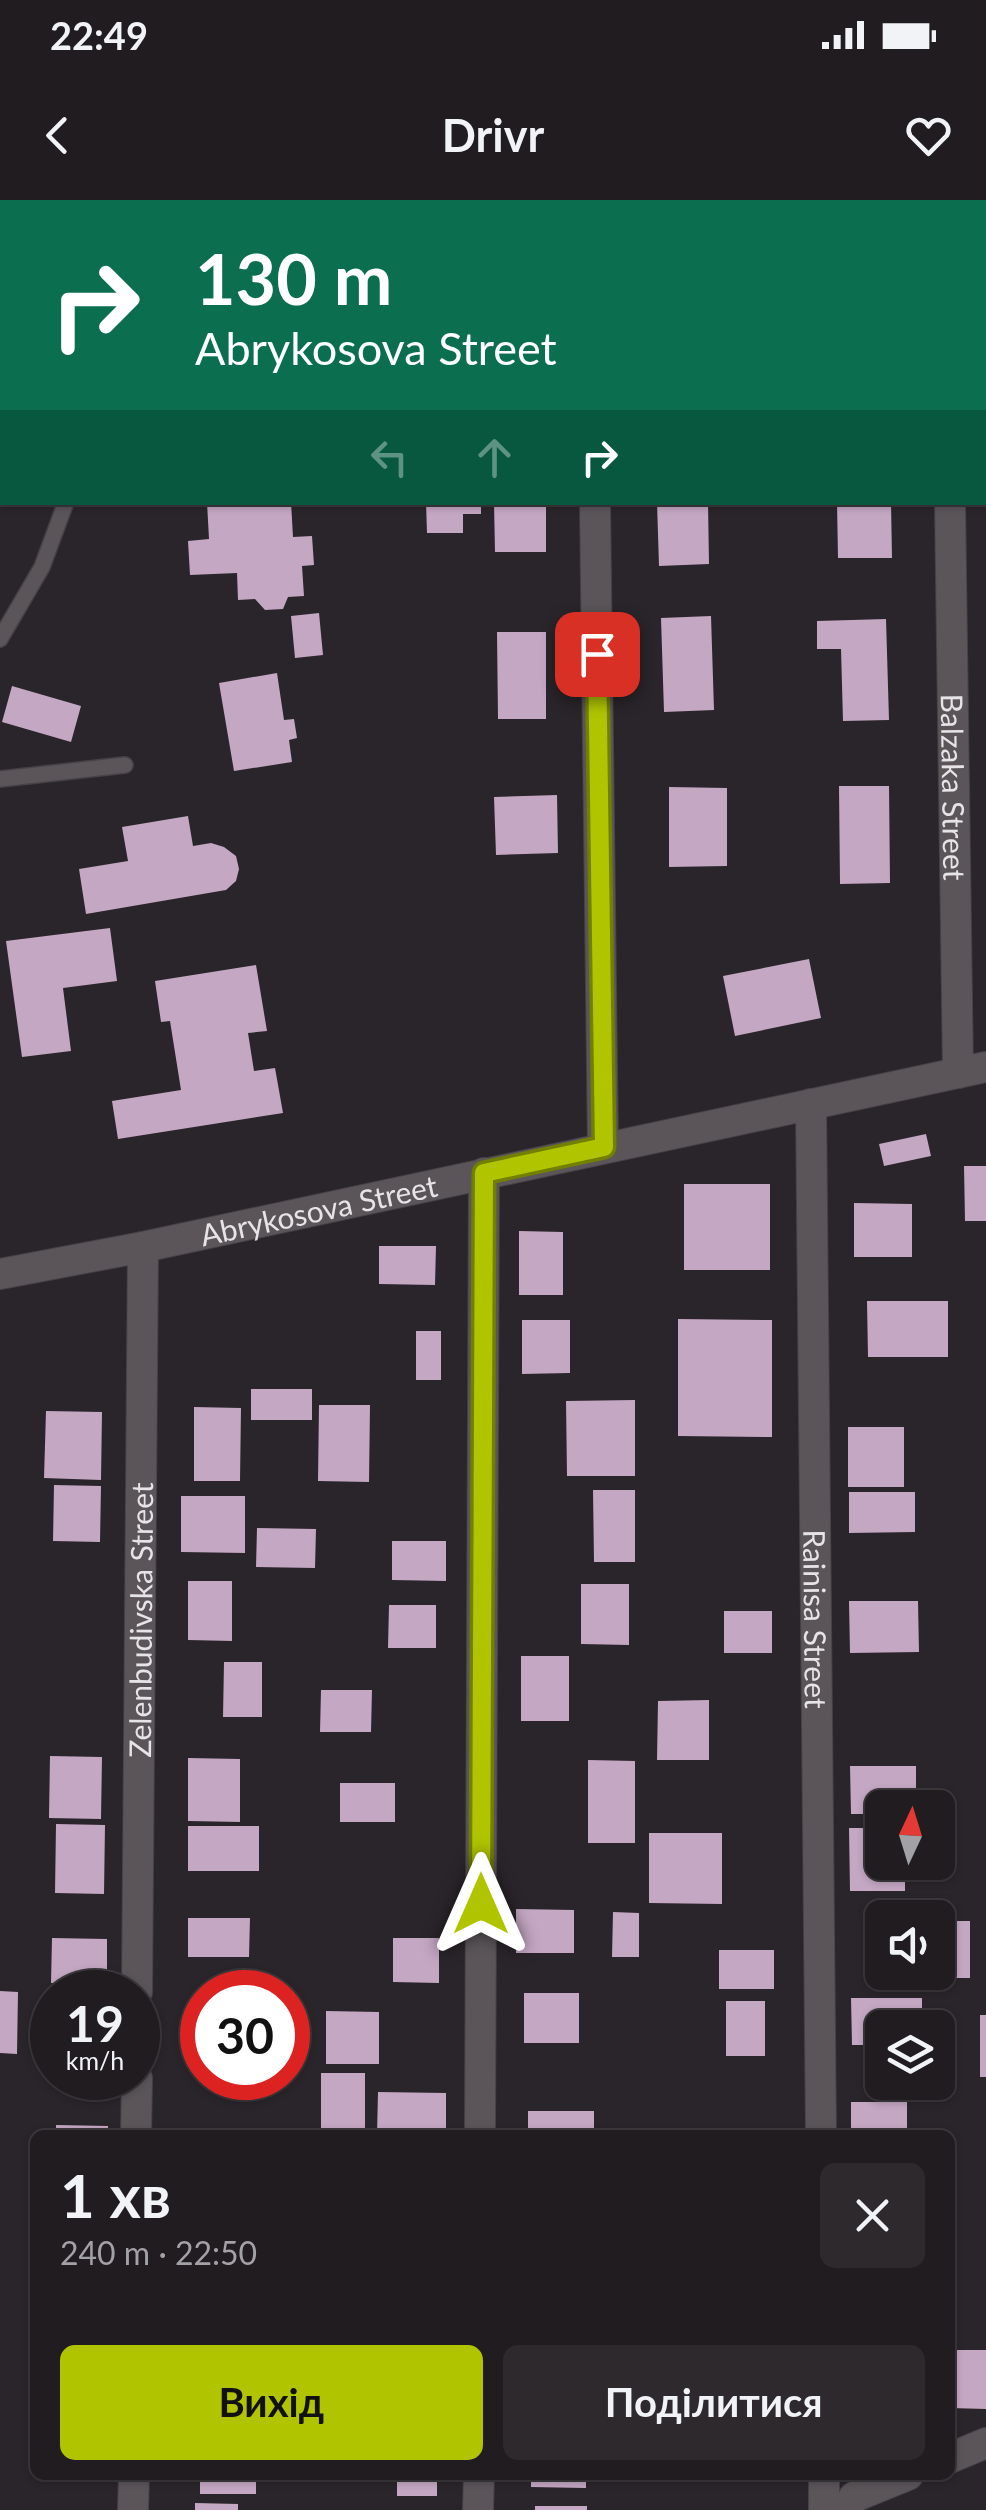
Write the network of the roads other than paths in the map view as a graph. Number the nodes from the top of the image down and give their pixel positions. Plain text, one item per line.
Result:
1 (65, 505) edge
2 (595, 505) edge
3 (950, 505) edge
4 (0, 639) edge
5 (126, 765) dead end
6 (0, 779) edge
7 (972, 1070) edge
8 (811, 1104) junction
9 (604, 1147) junction
10 (484, 1173) junction
11 (143, 1246) junction
12 (0, 1274) edge
13 (137, 1970) edge
14 (137, 2100) edge
15 (136, 2130) edge
16 (480, 2130) edge
17 (821, 2130) edge
18 (986, 2443) edge
19 (955, 2456) edge
20 (134, 2480) edge
21 (478, 2480) edge
22 (824, 2480) edge
23 (896, 2480) edge
24 (134, 2510) edge
25 (478, 2510) edge
26 (824, 2510) edge
27 (846, 2510) edge

1 - 4 lane
2 - 9 street
3 - 7 street, Balzaka Street
5 - 6 lane
7 - 8 street, Abrykosova Street
8 - 9 street, Abrykosova Street
8 - 17 street, Rainisa Street
9 - 10 street, Abrykosova Street
10 - 11 street, Abrykosova Street
10 - 16 street
11 - 12 street, Abrykosova Street
11 - 13 street, Zelenbudivska Street
14 - 15 street
18 - 19 street
20 - 24 street
21 - 25 street
22 - 26 street
23 - 27 street

